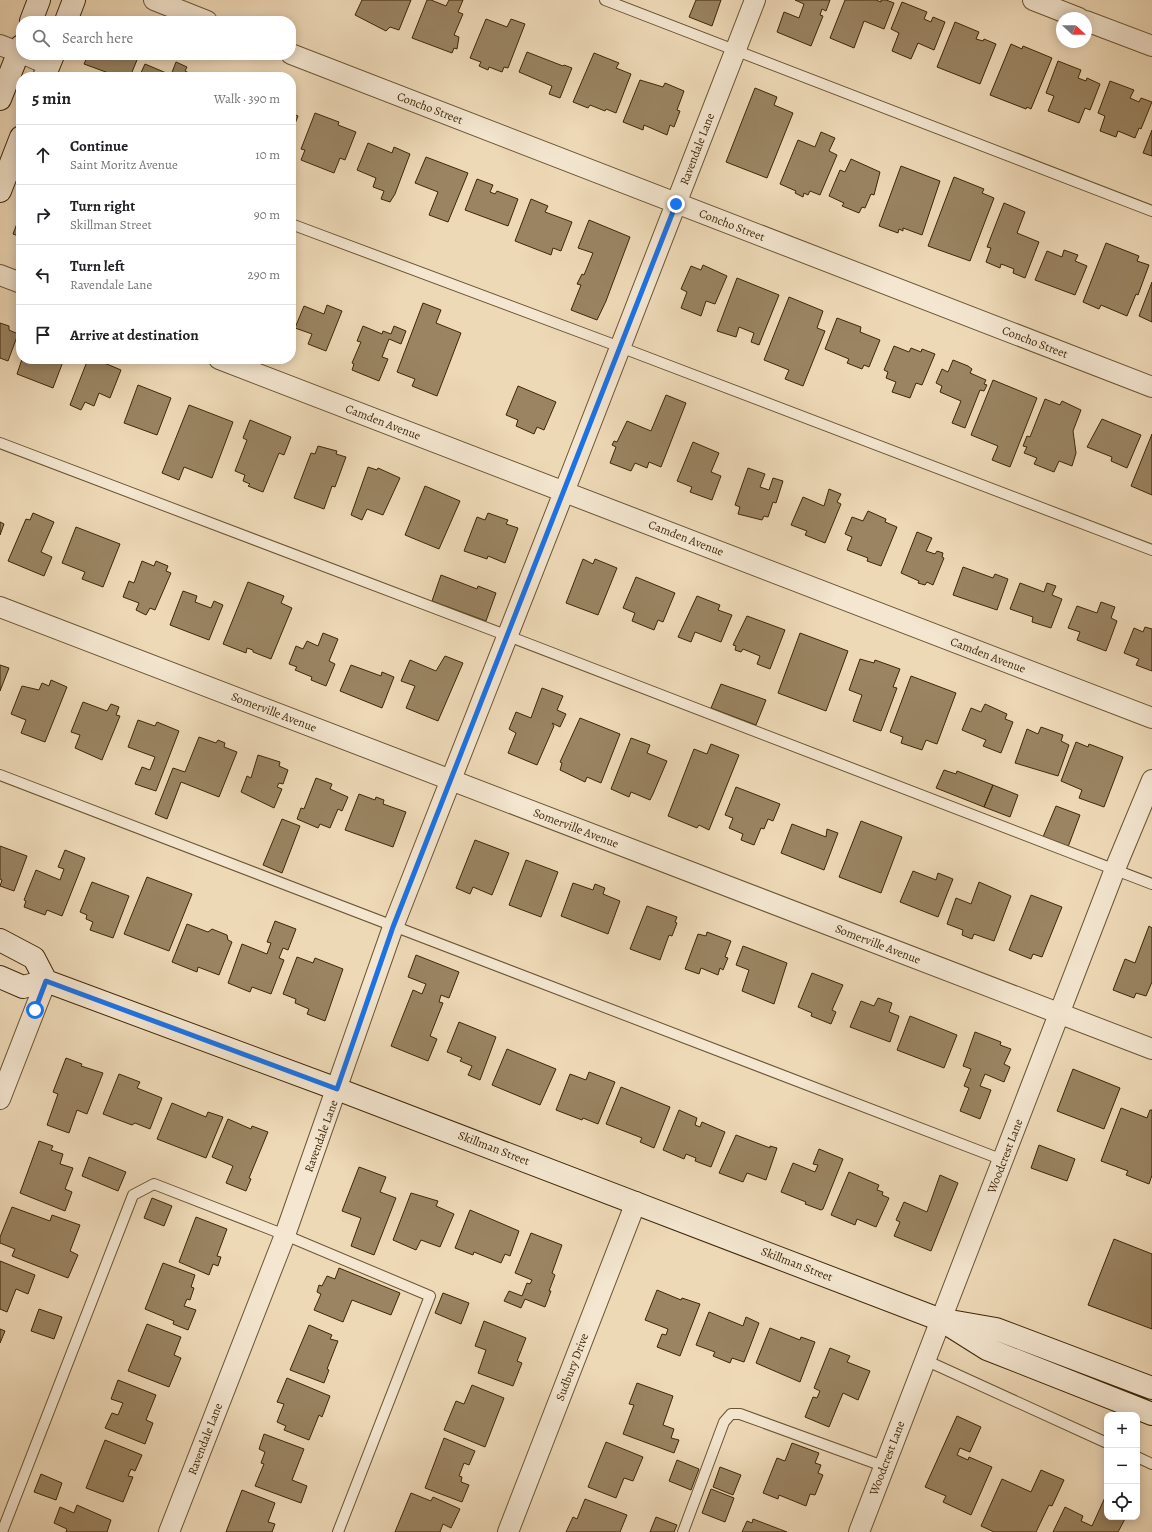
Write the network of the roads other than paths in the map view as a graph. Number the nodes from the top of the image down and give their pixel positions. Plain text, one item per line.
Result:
1 (39, 0) edge
2 (74, 0) edge
3 (154, 0) edge
4 (605, 0) edge
5 (755, 0) edge
6 (1033, 0) edge
7 (1064, 12) edge
8 (33, 16) edge
9 (68, 16) edge
10 (194, 16) edge
11 (1092, 23) edge
12 (1152, 46) edge
13 (735, 50) junction
14 (16, 53) edge
15 (296, 56) edge
16 (37, 60) edge
17 (49, 66) edge
18 (0, 99) edge
19 (16, 150) edge
20 (0, 191) edge
21 (676, 204) junction
22 (1152, 211) edge
23 (296, 226) edge
24 (0, 275) edge
25 (16, 281) edge
26 (620, 347) junction
27 (232, 364) edge
28 (1152, 387) edge
29 (0, 443) edge
30 (564, 491) junction
31 (1152, 550) edge
32 (0, 607) edge
33 (508, 636) junction
34 (1152, 718) edge
35 (0, 775) edge
36 (451, 780) junction
37 (1152, 780) edge
38 (1115, 869) junction
39 (1152, 884) edge
40 (393, 927) junction
41 (0, 940) edge
42 (0, 977) edge
43 (46, 981) junction
44 (1060, 1014) junction
45 (1152, 1049) edge
46 (337, 1089) junction
47 (0, 1099) edge
48 (1003, 1160) junction
49 (636, 1202) junction
50 (285, 1235) junction
51 (941, 1320) junction
52 (925, 1360) junction
53 (1152, 1388) edge
54 (1152, 1414) edge
55 (1104, 1442) edge
56 (1140, 1458) edge
57 (1152, 1464) edge
58 (883, 1466) junction
59 (865, 1530) edge
60 (2, 1532) edge
61 (169, 1532) edge
62 (338, 1532) edge
63 (508, 1532) edge
64 (683, 1532) edge

1 - 8 main road
2 - 9 main road
3 - 10 street
4 - 13 lane
5 - 13 street, Ravendale Lane
6 - 7 street
11 - 12 street
13 - 21 street, Ravendale Lane
13 - 22 lane
14 - 18 main road
15 - 21 street, Concho Street
16 - 17 street
19 - 20 main road
21 - 26 street, Ravendale Lane
21 - 28 street, Concho Street
23 - 26 lane
24 - 25 street
26 - 30 street, Ravendale Lane
26 - 31 lane
27 - 30 street, Camden Avenue
29 - 33 lane
30 - 33 street, Ravendale Lane
30 - 34 street, Camden Avenue
32 - 36 street, Somerville Avenue
33 - 36 street, Ravendale Lane
33 - 38 lane
35 - 40 lane
36 - 40 street, Ravendale Lane
36 - 44 street, Somerville Avenue
37 - 38 street, Woodcrest Lane
38 - 39 lane
38 - 44 street, Woodcrest Lane
40 - 46 street, Ravendale Lane
40 - 48 lane
41 - 43 main road
42 - 43 main road
43 - 46 main road, Skillman Street
43 - 47 street
44 - 45 street, Somerville Avenue
44 - 48 street, Woodcrest Lane
46 - 49 main road, Skillman Street
46 - 50 street, Ravendale Lane
48 - 51 street, Woodcrest Lane
49 - 51 main road, Skillman Street
49 - 63 street, Sudbury Drive
50 - 60 lane
50 - 61 street, Ravendale Lane
50 - 62 lane
51 - 52 street, Woodcrest Lane
51 - 53 main road, Skillman Street
51 - 54 main road, Skillman Street
52 - 55 lane
52 - 58 street, Woodcrest Lane
56 - 57 lane
58 - 59 street, Woodcrest Lane
58 - 64 lane

